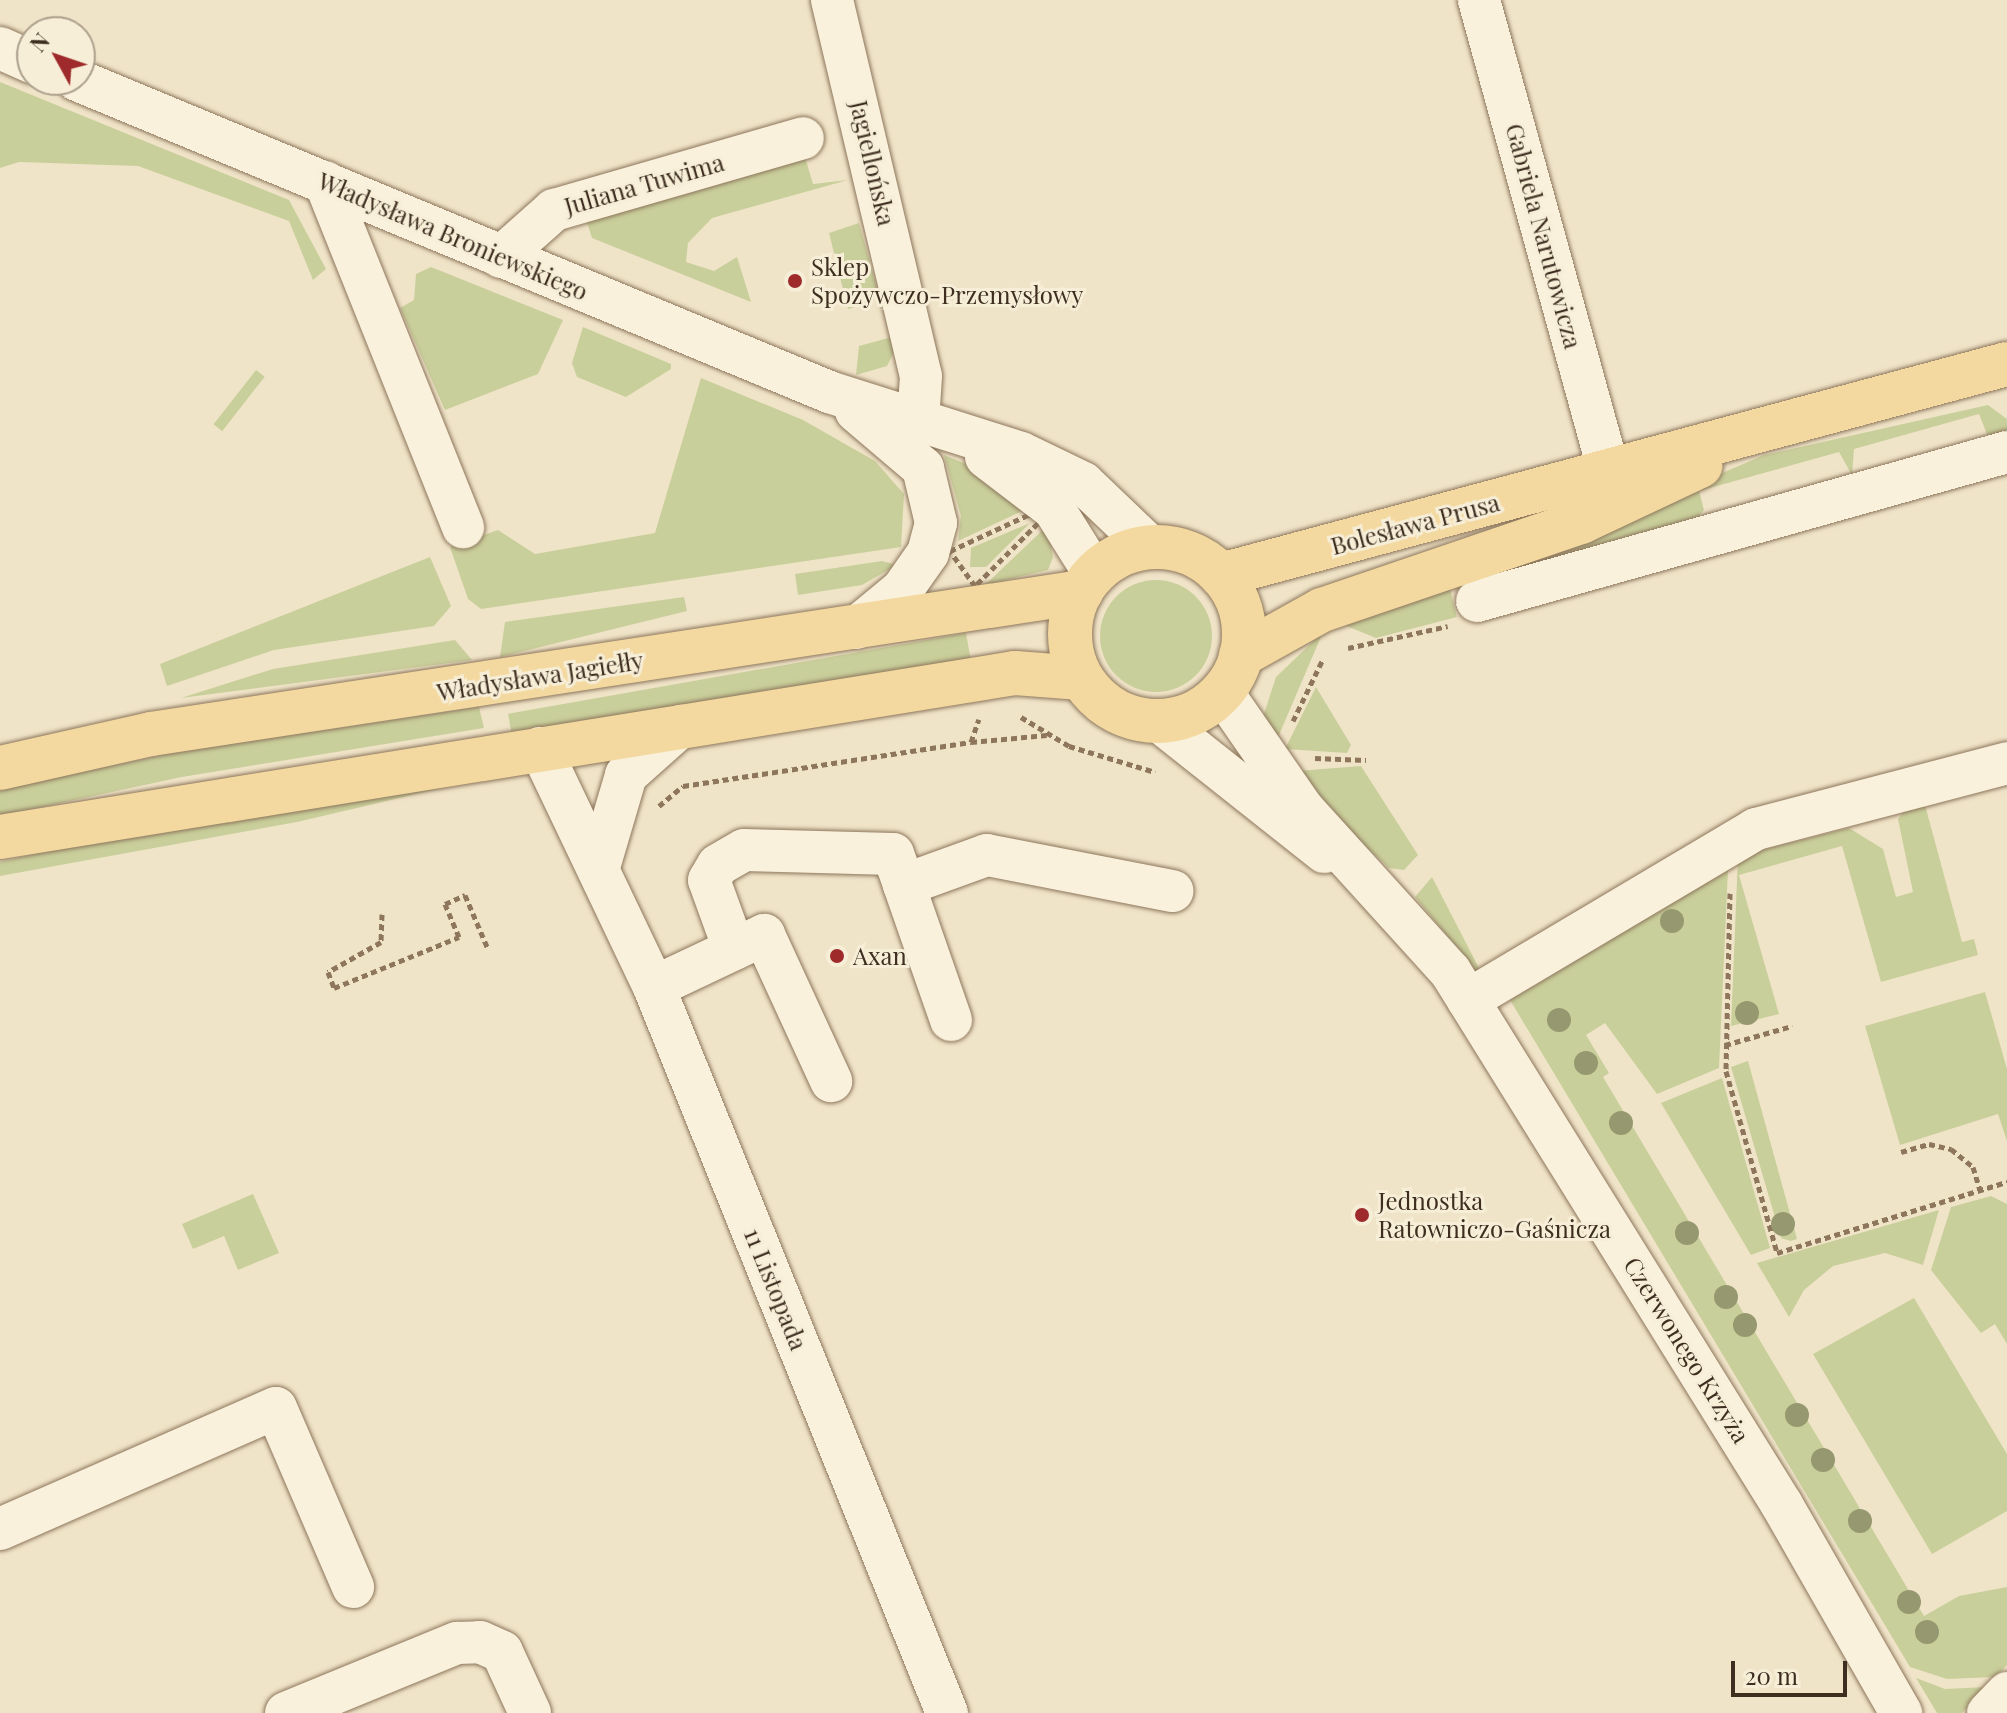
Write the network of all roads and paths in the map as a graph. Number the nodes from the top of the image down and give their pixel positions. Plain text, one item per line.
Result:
1 (832, 0) edge
2 (1479, 0) edge
3 (96, 88) edge
4 (803, 138) dead end
5 (325, 182) junction
6 (501, 257) junction
7 (2007, 364) edge
8 (829, 392) junction
9 (933, 427) junction
10 (1753, 434) junction
11 (2007, 452) edge
12 (1609, 471) junction
13 (1581, 522) junction
14 (463, 527) dead end
15 (1150, 547) junction
16 (950, 551) dead end
17 (1221, 575) junction
18 (1088, 582) junction
19 (975, 586) dead end
20 (1477, 601) joint
21 (856, 628) junction
22 (1232, 673) junction
23 (1081, 678) junction
24 (985, 711) dead end
25 (1159, 721) junction
26 (681, 726) junction
27 (1288, 733) dead end
28 (971, 742) junction
29 (540, 748) junction
30 (1297, 758) dead end
31 (1366, 760) dead end
32 (2007, 763) edge
33 (0, 768) edge
34 (1161, 773) dead end
35 (641, 802) dead end
36 (0, 837) edge
37 (1731, 840) junction
38 (599, 867) junction
39 (1372, 882) junction
40 (904, 885) junction
41 (1173, 891) dead end
42 (382, 914) dead end
43 (488, 949) dead end
44 (734, 949) junction
45 (654, 987) junction
46 (1468, 1000) junction
47 (951, 1020) dead end
48 (1792, 1026) dead end
49 (1725, 1045) junction
50 (831, 1081) dead end
51 (1901, 1152) dead end
52 (2007, 1182) edge
53 (1980, 1190) junction
54 (0, 1529) edge
55 (353, 1587) dead end
56 (2007, 1693) edge
57 (286, 1713) edge
58 (530, 1713) edge
59 (947, 1713) edge
60 (1901, 1713) edge
61 (1988, 1713) edge

1 - 9 street, Jagiellońska
2 - 12 street, Gabriela Narutowicza
3 - 5 street, Władysława Broniewskiego
4 - 6 street, Juliana Tuwima
5 - 6 street, Władysława Broniewskiego
5 - 14 street
6 - 8 street, Władysława Broniewskiego
7 - 10 main road, Bolesława Prusa
8 - 9 street, Władysława Broniewskiego
8 - 21 street, Władysława Broniewskiego
9 - 15 street, Władysława Broniewskiego
9 - 18 street, Władysława Broniewskiego
10 - 12 main road, Bolesława Prusa
10 - 13 main road, Bolesława Prusa
11 - 20 street
12 - 13 main road
12 - 17 main road, Bolesława Prusa
13 - 22 main road, Bolesława Prusa
15 - 17 main road
15 - 18 main road
16 - 19 path
17 - 22 main road
18 - 21 main road, Władysława Jagiełły
18 - 23 main road
20 - 27 path
21 - 33 main road, Władysława Jagiełły
22 - 25 main road
22 - 39 street, Czerwonego Krzyża
23 - 25 main road
23 - 26 main road
24 - 28 path
25 - 39 street, Czerwonego Krzyża
26 - 29 main road
26 - 38 street
28 - 34 path
28 - 35 path
29 - 36 main road
29 - 38 street, 11 Listopada
30 - 31 path
32 - 37 street
37 - 46 street
37 - 49 path
38 - 45 street, 11 Listopada
39 - 46 street, Czerwonego Krzyża
40 - 41 street
40 - 44 street
40 - 47 street
42 - 43 path
44 - 45 street
44 - 50 street
45 - 59 street, 11 Listopada
46 - 60 street, Czerwonego Krzyża
48 - 49 path
49 - 53 path
51 - 53 path
52 - 53 path
54 - 55 street
56 - 61 street
57 - 58 street

